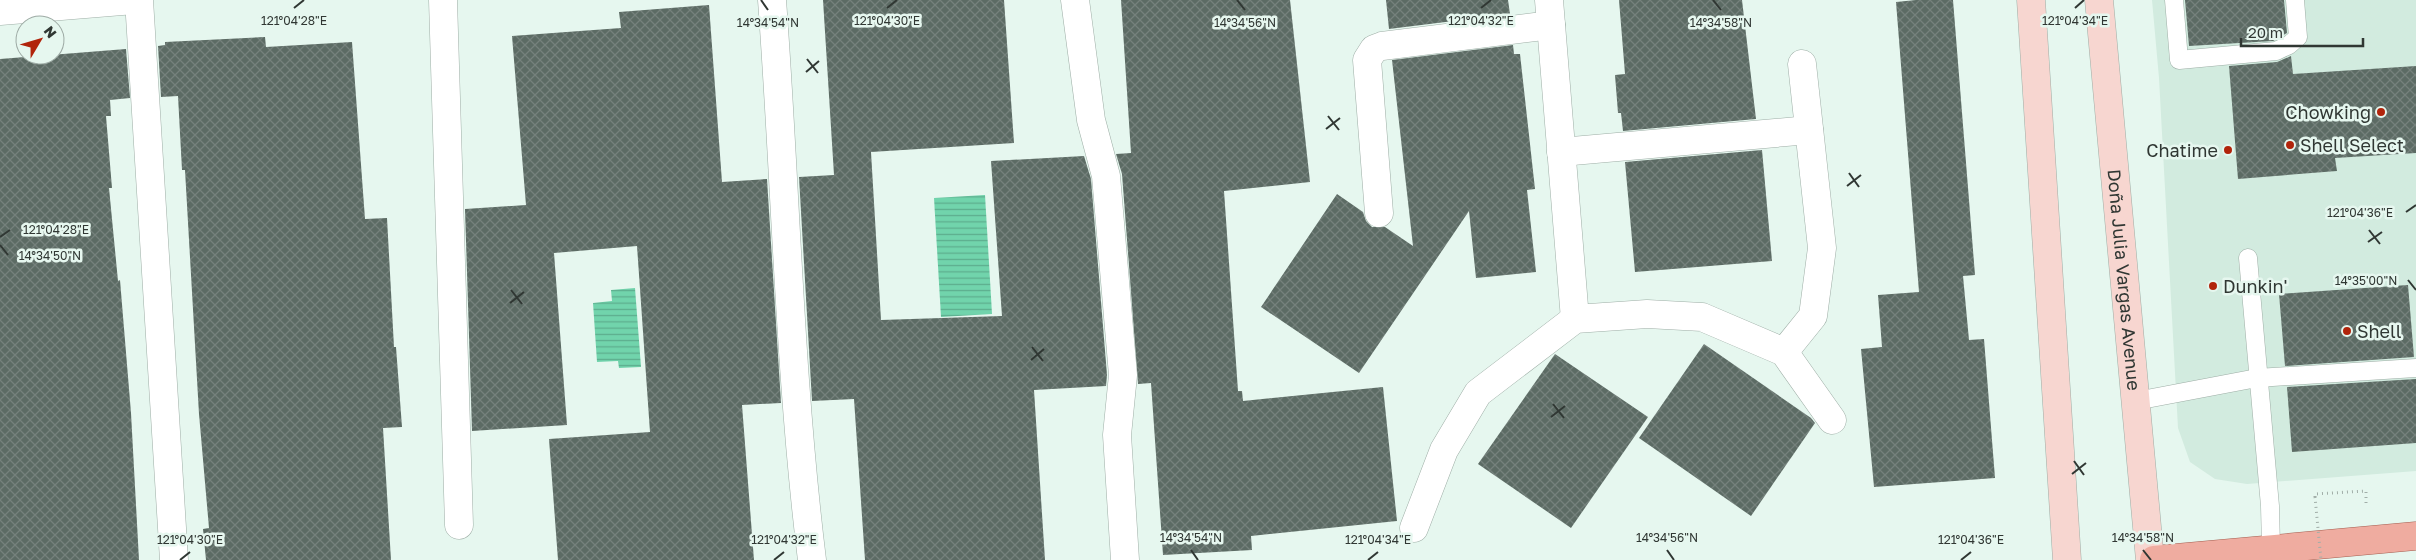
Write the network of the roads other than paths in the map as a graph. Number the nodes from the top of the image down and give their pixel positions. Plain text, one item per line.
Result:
1 (134, 0) edge
2 (139, 0) edge
3 (443, 0) edge
4 (772, 0) edge
5 (1075, 0) edge
6 (2031, 0) edge
7 (2099, 0) edge
8 (2174, 0) edge
9 (2295, 0) edge
10 (0, 11) edge
11 (1550, 12) edge
12 (1802, 64) dead end
13 (1810, 130) junction
14 (1562, 152) junction
15 (1379, 213) dead end
16 (2248, 258) dead end
17 (1575, 319) junction
18 (1784, 352) junction
19 (2416, 368) edge
20 (2257, 378) junction
21 (2136, 401) junction
22 (1832, 420) dead end
23 (459, 525) dead end
24 (1414, 528) dead end
25 (2416, 536) edge
26 (2270, 548) junction
27 (174, 560) edge
28 (812, 560) edge
29 (1125, 560) edge
30 (2067, 560) edge
31 (2152, 560) edge

1 - 10 street
2 - 27 street
3 - 23 street
4 - 28 street
5 - 29 street
6 - 30 main road
7 - 21 main road, Doña Julia Vargas Avenue
8 - 9 lane
11 - 14 street
11 - 15 street
12 - 13 street
13 - 14 street
13 - 18 street
14 - 17 street
16 - 20 lane
17 - 18 street
17 - 24 street
18 - 22 street
19 - 20 lane
20 - 21 lane
20 - 26 lane
21 - 31 main road, Doña Julia Vargas Avenue
25 - 26 main road
26 - 31 main road

